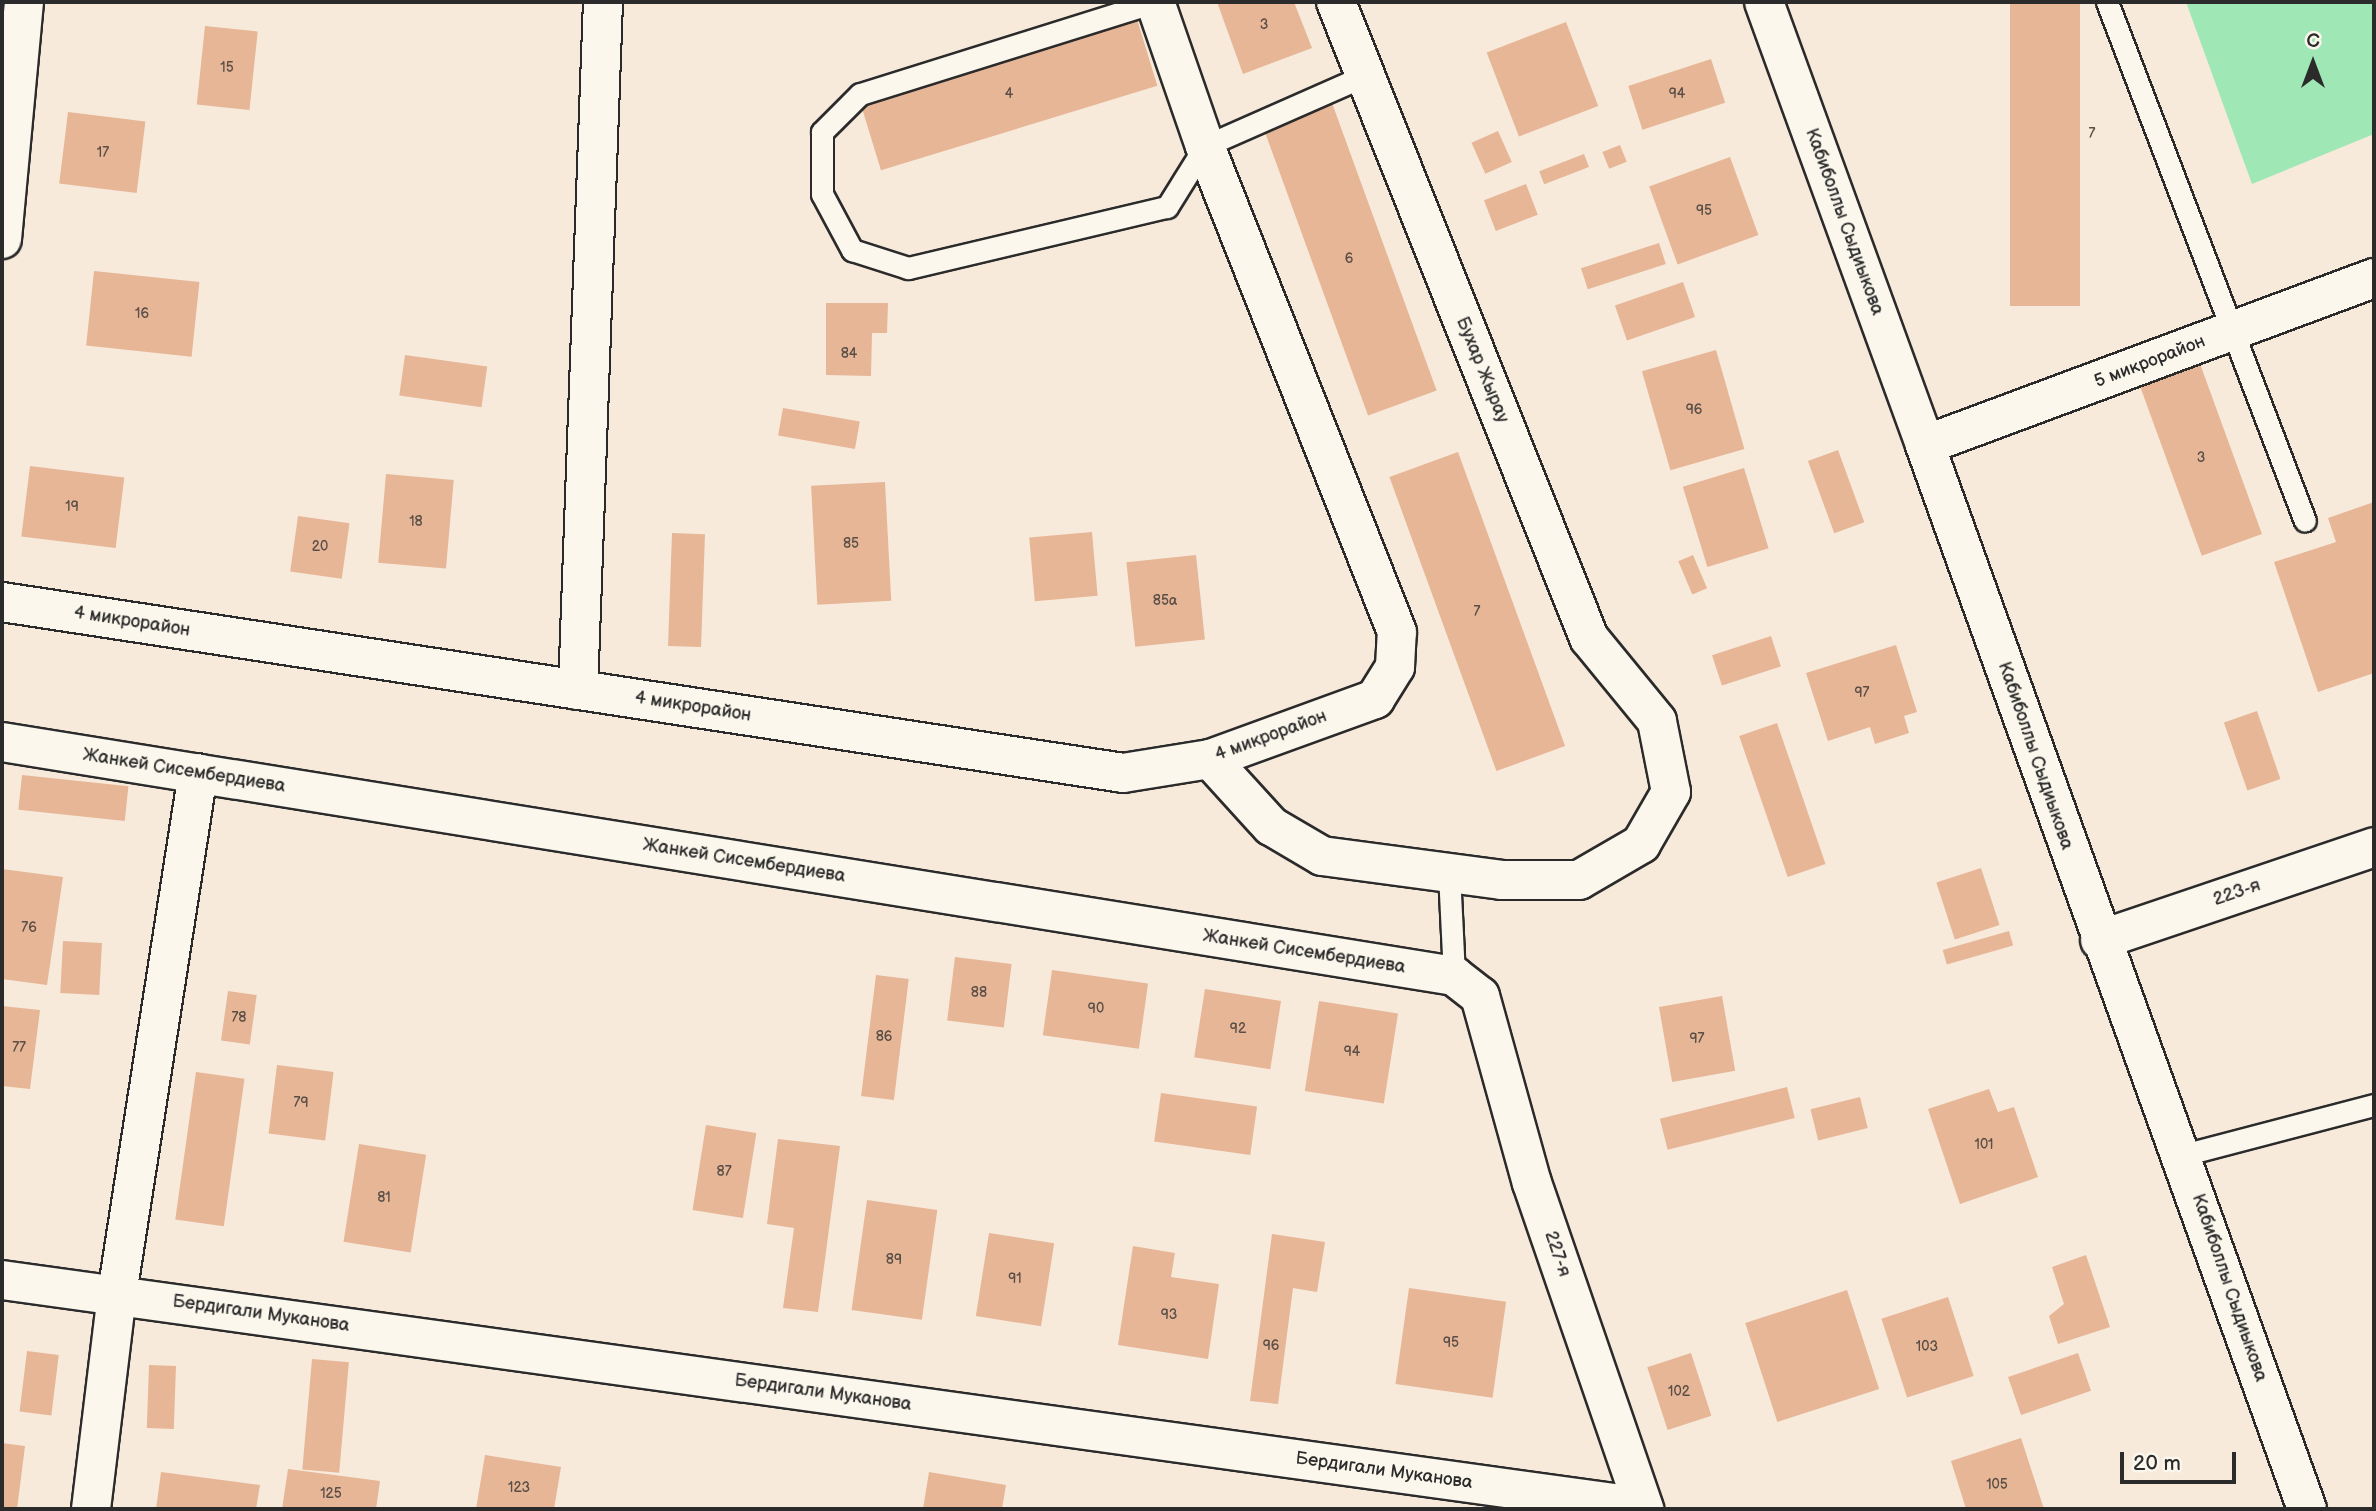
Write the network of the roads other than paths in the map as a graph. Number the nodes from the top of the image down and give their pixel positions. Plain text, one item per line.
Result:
1 (24, 2) edge
2 (603, 2) edge
3 (1155, 2) edge
4 (1336, 2) edge
5 (1764, 2) edge
6 (2107, 2) edge
7 (1363, 76) junction
8 (1205, 146) junction
9 (2, 239) edge
10 (2374, 278) edge
11 (2235, 329) junction
12 (1926, 445) junction
13 (2305, 521) dead end
14 (2, 602) edge
15 (578, 690) junction
16 (2, 742) edge
17 (1210, 758) junction
18 (198, 773) junction
19 (2374, 847) edge
20 (1449, 873) junction
21 (2100, 940) junction
22 (1467, 986) junction
23 (2374, 1105) edge
24 (2183, 1154) junction
25 (2, 1280) edge
26 (117, 1294) junction
27 (1644, 1508) edge
28 (91, 1509) edge
29 (2307, 1509) edge

1 - 9 street
2 - 15 street
3 - 8 street
3 - 8 lane
4 - 7 street, Бухар Жырау
5 - 12 street, Кабиболлы Сыдиыкова
6 - 11 lane
7 - 8 lane
7 - 20 street, Бухар Жырау
8 - 17 street, 4 микрорайон
10 - 11 street, 5 микрорайон
11 - 12 street, 5 микрорайон
11 - 13 lane
12 - 21 street, Кабиболлы Сыдиыкова
14 - 15 street, 4 микрорайон
15 - 17 street, 4 микрорайон
16 - 18 street, Жанкей Сисембердиева
17 - 20 street
18 - 22 street, Жанкей Сисембердиева
18 - 26 street
19 - 21 street, 223-я
20 - 22 lane
21 - 24 street, Кабиболлы Сыдиыкова
22 - 27 street, 227-я
23 - 24 lane
24 - 29 street, Кабиболлы Сыдиыкова
25 - 26 street, Бердигали Муканова
26 - 27 street, Бердигали Муканова
26 - 28 street

